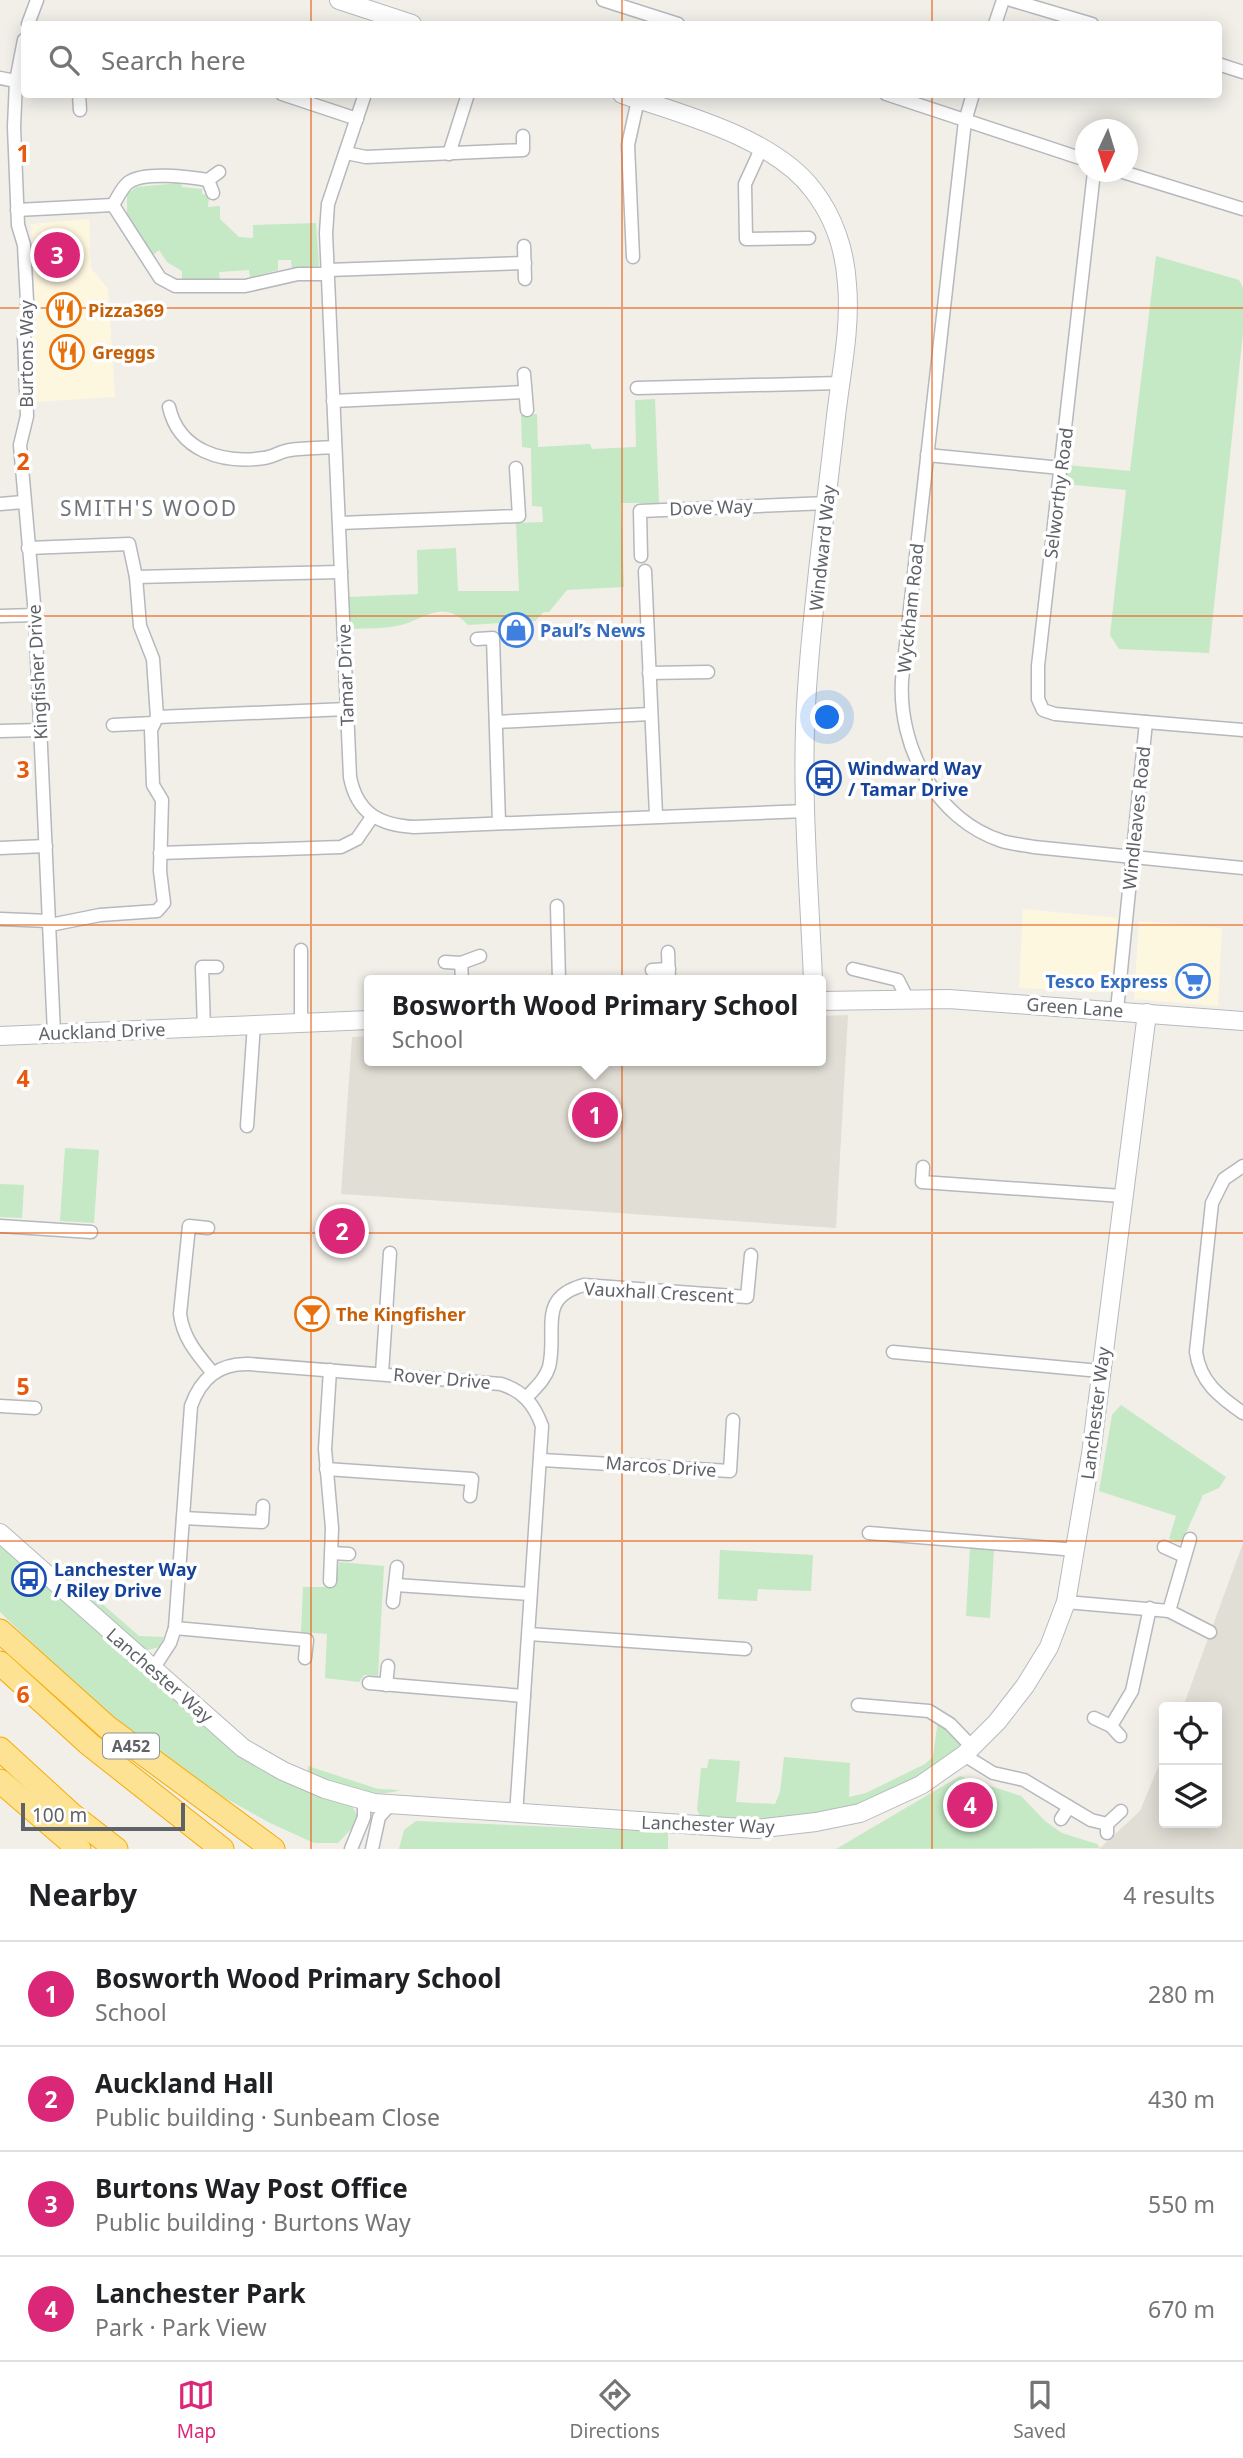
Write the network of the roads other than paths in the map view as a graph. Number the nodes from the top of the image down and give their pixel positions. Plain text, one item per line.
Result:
1 (37, 0) edge
2 (339, 0) edge
3 (603, 0) edge
4 (1003, 0) edge
5 (1011, 0) edge
6 (29, 21) edge
7 (390, 21) edge
8 (669, 21) edge
9 (996, 21) edge
10 (1082, 21) edge
11 (21, 55) edge
12 (1222, 65) edge
13 (1243, 72) edge
14 (0, 78) edge
15 (16, 81) junction
16 (79, 98) edge
17 (294, 98) edge
18 (364, 98) edge
19 (467, 98) edge
20 (630, 98) edge
21 (633, 98) edge
22 (898, 98) edge
23 (972, 98) edge
24 (80, 110) dead end
25 (357, 119) junction
26 (965, 121) junction
27 (523, 136) dead end
28 (761, 147) junction
29 (346, 153) junction
30 (449, 154) junction
31 (1075, 156) edge
32 (219, 172) dead end
33 (1138, 177) edge
34 (1093, 182) edge
35 (113, 205) junction
36 (17, 209) junction
37 (1243, 209) edge
38 (809, 238) dead end
39 (524, 246) dead end
40 (633, 257) dead end
41 (524, 263) junction
42 (328, 272) junction
43 (524, 279) dead end
44 (524, 374) dead end
45 (840, 383) junction
46 (637, 388) dead end
47 (525, 392) junction
48 (333, 401) junction
49 (169, 407) dead end
50 (527, 410) dead end
51 (335, 447) junction
52 (927, 455) junction
53 (516, 468) dead end
54 (1061, 468) junction
55 (23, 502) junction
56 (827, 503) junction
57 (0, 504) edge
58 (340, 523) junction
59 (28, 548) junction
60 (641, 556) dead end
61 (645, 571) dead end
62 (341, 572) junction
63 (136, 578) junction
64 (35, 615) junction
65 (0, 616) edge
66 (477, 639) dead end
67 (708, 672) dead end
68 (649, 673) junction
69 (347, 709) junction
70 (649, 715) junction
71 (156, 720) junction
72 (496, 722) junction
73 (1146, 722) junction
74 (113, 725) dead end
75 (40, 730) junction
76 (1243, 730) edge
77 (0, 732) edge
78 (806, 811) junction
79 (656, 815) junction
80 (372, 817) junction
81 (499, 823) junction
82 (46, 846) junction
83 (0, 848) edge
84 (160, 853) junction
85 (1131, 858) junction
86 (1243, 868) edge
87 (556, 906) dead end
88 (0, 919) edge
89 (50, 923) junction
90 (302, 950) dead end
91 (668, 952) dead end
92 (480, 956) dead end
93 (445, 962) dead end
94 (461, 963) junction
95 (217, 967) dead end
96 (852, 969) dead end
97 (652, 970) dead end
98 (462, 975) edge
99 (559, 975) edge
100 (669, 975) edge
101 (813, 975) edge
102 (907, 998) junction
103 (826, 1001) edge
104 (1117, 1010) junction
105 (1147, 1013) junction
106 (364, 1020) edge
107 (1243, 1021) edge
108 (301, 1023) junction
109 (254, 1024) junction
110 (204, 1028) junction
111 (54, 1033) junction
112 (0, 1035) edge
113 (247, 1126) dead end
114 (1243, 1166) edge
115 (923, 1167) dead end
116 (1122, 1196) junction
117 (0, 1226) edge
118 (208, 1228) dead end
119 (91, 1232) dead end
120 (390, 1253) dead end
121 (751, 1255) dead end
122 (893, 1352) dead end
123 (330, 1370) junction
124 (1100, 1371) junction
125 (212, 1373) junction
126 (382, 1373) junction
127 (526, 1398) junction
128 (0, 1406) edge
129 (35, 1408) dead end
130 (1243, 1413) edge
131 (733, 1420) dead end
132 (542, 1460) junction
133 (326, 1469) junction
134 (470, 1496) dead end
135 (263, 1506) dead end
136 (183, 1518) junction
137 (0, 1533) edge
138 (869, 1533) dead end
139 (1191, 1539) dead end
140 (1164, 1548) dead end
141 (1076, 1550) junction
142 (332, 1553) junction
143 (349, 1554) dead end
144 (1184, 1556) junction
145 (397, 1567) dead end
146 (330, 1581) dead end
147 (396, 1584) junction
148 (530, 1594) junction
149 (393, 1602) dead end
150 (1066, 1602) junction
151 (1150, 1608) junction
152 (1169, 1611) junction
153 (175, 1628) junction
154 (0, 1630) edge
155 (1210, 1632) dead end
156 (529, 1634) junction
157 (745, 1649) dead end
158 (305, 1658) dead end
159 (0, 1663) edge
160 (388, 1665) dead end
161 (153, 1669) junction
162 (369, 1683) dead end
163 (386, 1685) junction
164 (524, 1696) junction
165 (858, 1705) dead end
166 (1094, 1718) dead end
167 (0, 1736) edge
168 (0, 1749) edge
169 (968, 1751) junction
170 (159, 1768) junction
171 (0, 1781) edge
172 (0, 1799) edge
173 (364, 1801) junction
174 (390, 1805) junction
175 (1069, 1807) junction
176 (1121, 1811) dead end
177 (71, 1814) junction
178 (516, 1815) junction
179 (1061, 1819) dead end
180 (67, 1849) edge
181 (79, 1849) edge
182 (116, 1849) edge
183 (222, 1849) edge
184 (273, 1849) edge
185 (288, 1849) edge
186 (351, 1849) edge
187 (372, 1849) edge

1 - 6 street
2 - 7 street
3 - 8 street
4 - 9 street
5 - 10 street
11 - 15 street, Burtons Way
12 - 13 street
14 - 15 street
15 - 36 street, Burtons Way
16 - 24 street
17 - 25 street
18 - 25 street, Tamar Drive
19 - 30 street
20 - 40 street
21 - 28 street, Windward Way
22 - 26 street
23 - 26 street, Wyckham Road
25 - 29 street, Tamar Drive
26 - 31 street
26 - 52 street, Wyckham Road
27 - 30 street
28 - 38 street
28 - 45 street, Windward Way
29 - 30 street
29 - 42 street, Tamar Drive
32 - 35 street
33 - 37 street
34 - 54 street, Selworthy Road
35 - 36 street
35 - 42 street
36 - 55 street, Burtons Way
39 - 41 street
41 - 42 street
41 - 43 street
42 - 48 street, Tamar Drive
44 - 47 street
45 - 46 street
45 - 56 street, Windward Way
47 - 48 street
47 - 50 street
48 - 51 street, Tamar Drive
49 - 51 street
51 - 58 street, Tamar Drive
52 - 54 street
52 - 85 street, Wyckham Road
53 - 58 street
54 - 73 street, Selworthy Road
55 - 57 street
55 - 59 street, Kingfisher Drive
56 - 60 street, Dove Way
56 - 78 street, Windward Way
58 - 62 street, Tamar Drive
59 - 63 street
59 - 64 street, Kingfisher Drive
61 - 68 street
62 - 63 street
62 - 69 street, Tamar Drive
63 - 71 street
64 - 65 street
64 - 75 street, Kingfisher Drive
66 - 72 street
67 - 68 street
68 - 70 street
69 - 71 street
69 - 80 street, Tamar Drive
70 - 72 street
70 - 79 street
71 - 74 street
71 - 84 street
72 - 81 street
73 - 76 street, Windleaves Road
73 - 85 street, Windleaves Road
75 - 77 street
75 - 82 street, Kingfisher Drive
78 - 79 street
78 - 101 street, Windward Way
79 - 81 street
80 - 81 street
80 - 84 street
82 - 83 street
82 - 89 street, Kingfisher Drive
84 - 89 street
85 - 86 street, Wyckham Road
85 - 104 street, Windleaves Road
87 - 99 street
88 - 89 street
89 - 111 street, Kingfisher Drive
90 - 108 street
91 - 100 street
92 - 94 street
93 - 94 street
94 - 98 street
95 - 110 street
96 - 102 street
97 - 100 street
102 - 103 street, Green Lane
102 - 104 street, Green Lane
104 - 105 street, Green Lane
105 - 107 street, Green Lane
105 - 116 street, Lanchester Way
106 - 108 street, Auckland Drive
108 - 109 street, Auckland Drive
109 - 110 street, Auckland Drive
109 - 113 street
110 - 111 street, Auckland Drive
111 - 112 street, Auckland Drive
114 - 130 street
115 - 116 street
116 - 124 street, Lanchester Way
117 - 119 street
118 - 125 street
120 - 126 street
121 - 127 street, Vauxhall Crescent
122 - 124 street
123 - 125 street, Rover Drive
123 - 126 street, Rover Drive
123 - 133 street
124 - 141 street, Lanchester Way
125 - 136 street
126 - 127 street, Rover Drive
127 - 132 street
128 - 129 street
131 - 132 street, Marcos Drive
132 - 148 street
133 - 134 street
133 - 142 street
135 - 136 street
136 - 153 street
137 - 161 street, Lanchester Way
138 - 141 street
139 - 144 street
140 - 144 street
141 - 150 street, Lanchester Way
142 - 143 street
142 - 146 street
144 - 152 street
145 - 147 street
147 - 148 street
147 - 149 street
148 - 156 street
150 - 151 street
150 - 169 street, Lanchester Way
151 - 152 street
151 - 166 street
152 - 155 street
153 - 158 street
153 - 161 street
154 - 170 highway, A452
156 - 157 street
156 - 164 street
159 - 183 highway, A452
160 - 163 street
161 - 173 street, Lanchester Way
162 - 163 street
163 - 164 street
164 - 178 street
165 - 169 street
167 - 177 highway
168 - 177 highway
169 - 175 street
169 - 178 street, Lanchester Way
170 - 184 highway, A452
170 - 185 street
171 - 181 highway
172 - 180 highway
173 - 174 street, Lanchester Way
173 - 186 street
174 - 178 street, Lanchester Way
174 - 187 street
175 - 176 street
175 - 179 street
177 - 182 highway

